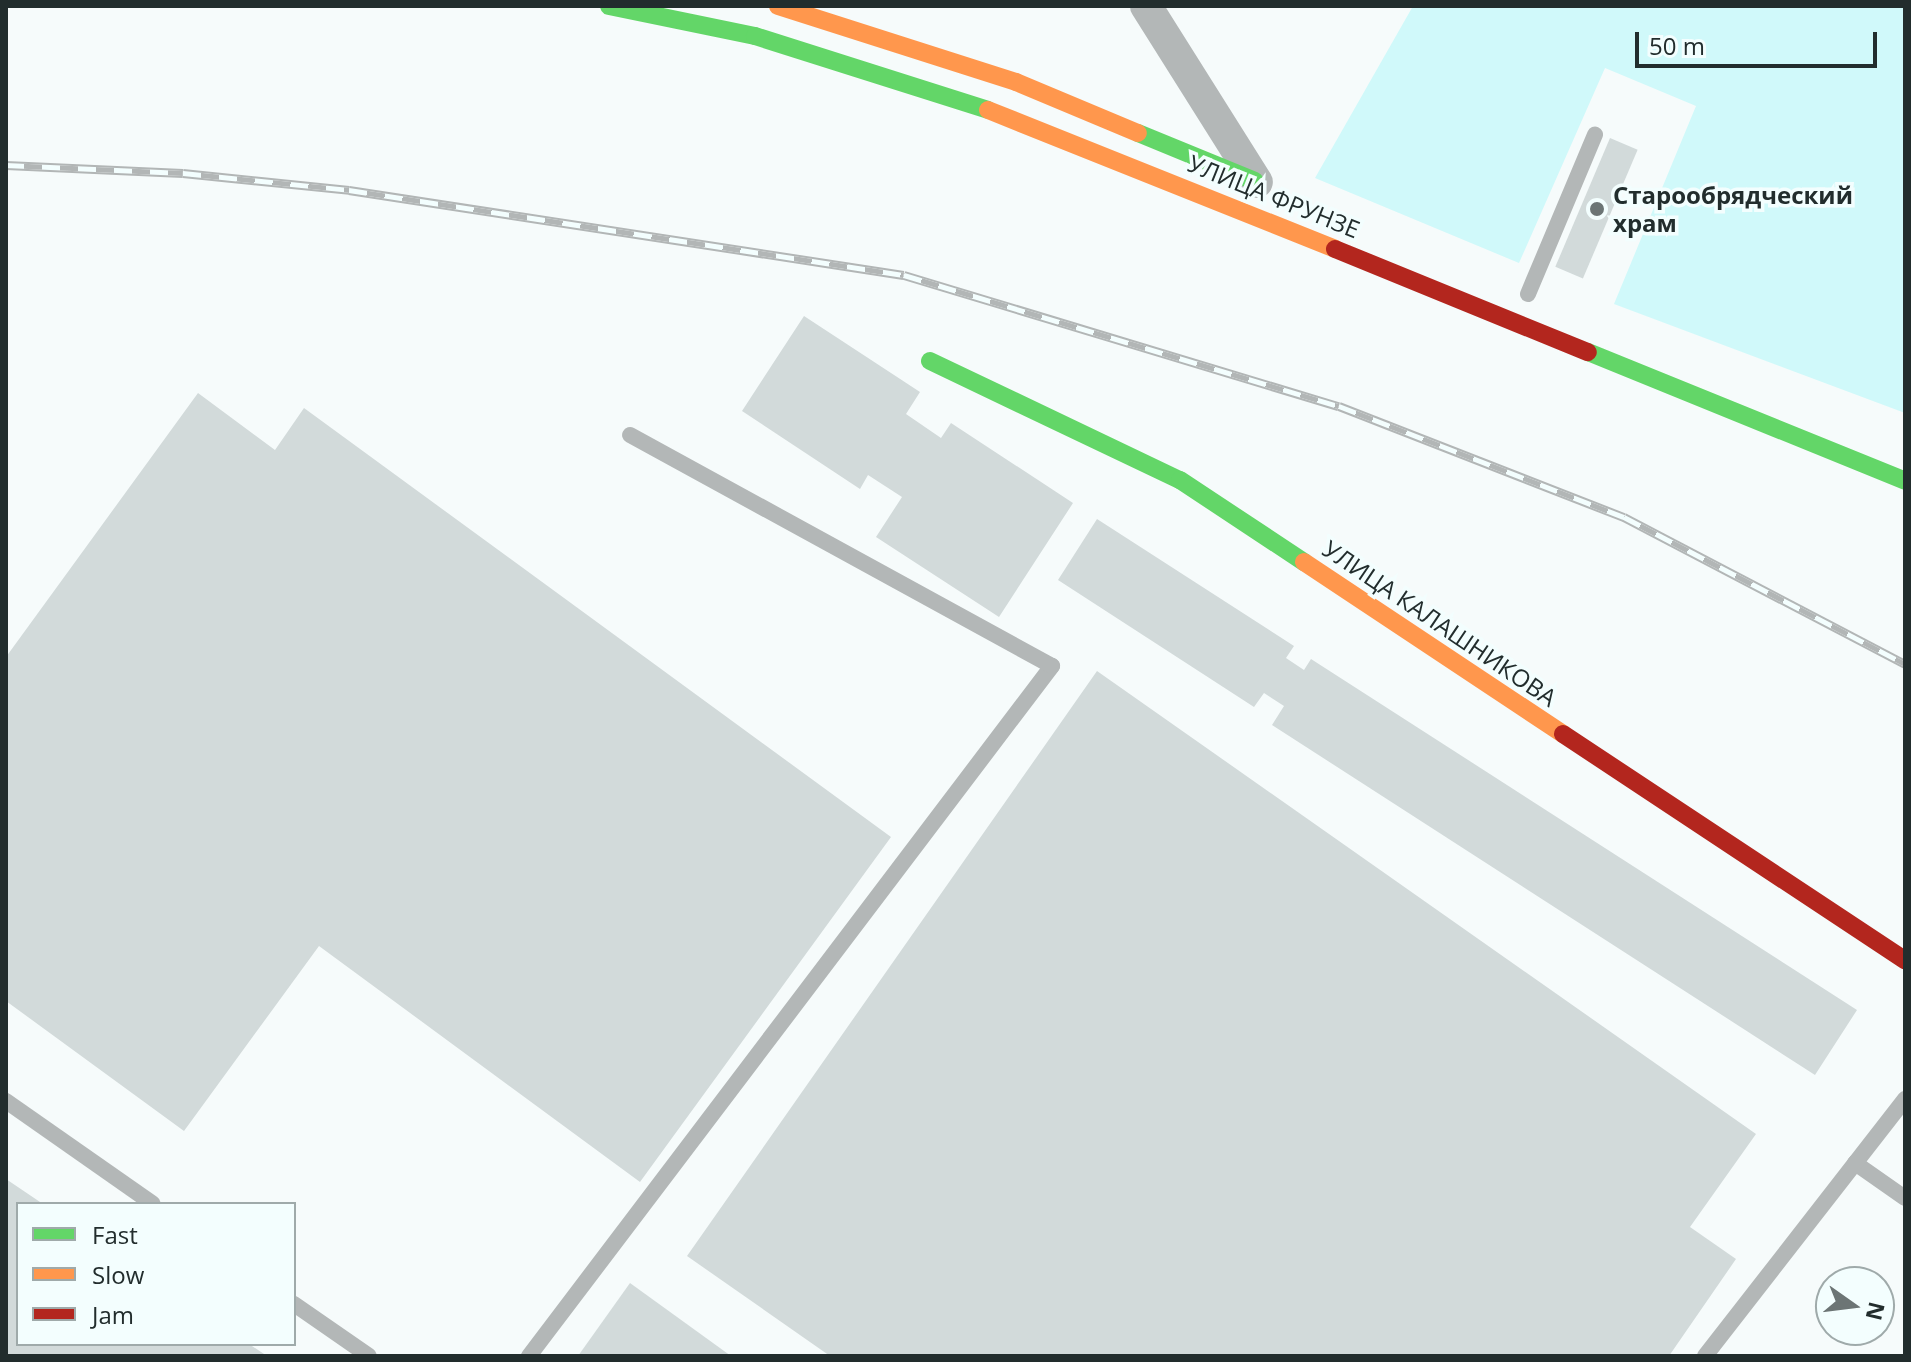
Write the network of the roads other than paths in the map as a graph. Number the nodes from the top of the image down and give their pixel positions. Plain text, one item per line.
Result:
1 (609, 6) edge
2 (778, 6) edge
3 (1146, 6) edge
4 (1595, 135) dead end
5 (1259, 193) junction
6 (1528, 294) dead end
7 (930, 361) dead end
8 (630, 435) dead end
9 (1905, 481) edge
10 (1905, 960) edge
11 (1905, 1099) edge
12 (6, 1101) edge
13 (1855, 1163) junction
14 (1905, 1198) edge
15 (150, 1202) edge
16 (296, 1305) edge
17 (369, 1356) edge
18 (529, 1356) edge
19 (1705, 1356) edge

1 - 5 main road, УЛИЦА ФРУНЗЕ
2 - 5 main road, УЛИЦА ФРУНЗЕ
3 - 5 street
4 - 6 lane
5 - 9 main road, УЛИЦА ФРУНЗЕ
7 - 10 main road, УЛИЦА КАЛАШНИКОВА
8 - 18 lane
11 - 13 lane
12 - 15 lane
13 - 14 lane
13 - 19 lane
16 - 17 lane

